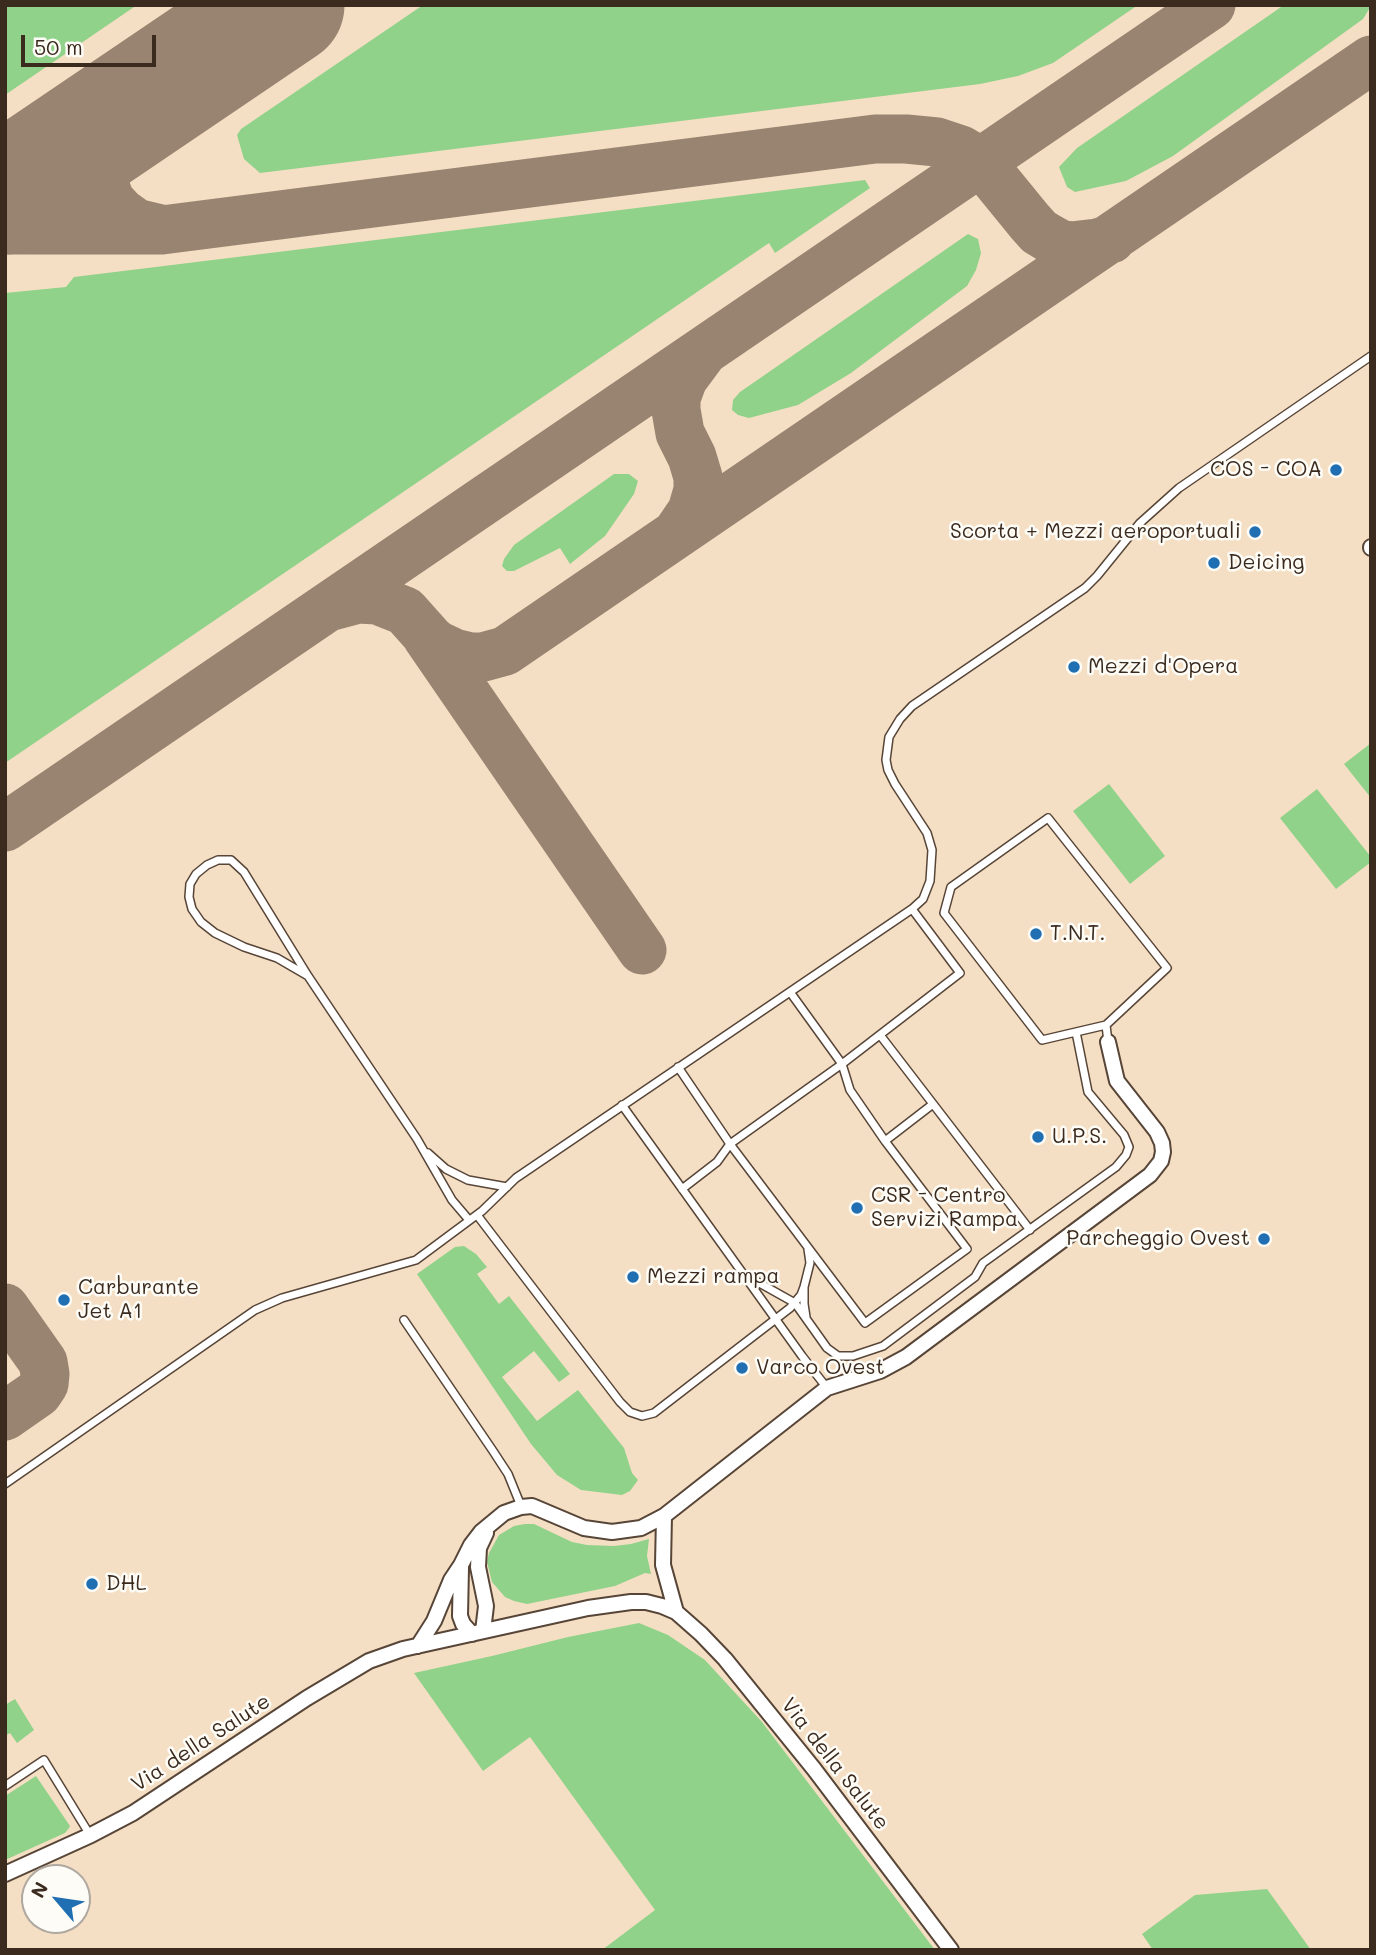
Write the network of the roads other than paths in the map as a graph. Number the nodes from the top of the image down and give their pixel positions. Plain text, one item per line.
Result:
1 (1371, 356) edge
2 (912, 909) junction
3 (308, 976) junction
4 (790, 992) junction
5 (1106, 1025) junction
6 (1076, 1031) junction
7 (880, 1035) junction
8 (1108, 1042) joint
9 (842, 1064) junction
10 (678, 1068) junction
11 (933, 1104) junction
12 (622, 1105) junction
13 (417, 1139) junction
14 (885, 1140) junction
15 (730, 1144) junction
16 (507, 1187) junction
17 (682, 1188) junction
18 (477, 1215) junction
19 (470, 1220) junction
20 (1030, 1230) junction
21 (808, 1249) junction
22 (745, 1275) junction
23 (804, 1287) junction
24 (794, 1303) junction
25 (776, 1319) junction
26 (404, 1320) dead end
27 (807, 1320) junction
28 (828, 1388) junction
29 (5, 1484) edge
30 (521, 1507) junction
31 (664, 1517) junction
32 (495, 1520) junction
33 (461, 1565) junction
34 (676, 1612) junction
35 (477, 1632) junction
36 (418, 1646) junction
37 (5, 1786) edge
38 (91, 1835) junction
39 (5, 1874) edge
40 (951, 1950) edge

1 - 2 lane
2 - 4 lane
2 - 7 lane
3 - 3 lane
3 - 13 lane
4 - 9 lane
4 - 10 lane
5 - 6 lane
5 - 6 lane
5 - 8 lane
6 - 20 lane
7 - 9 lane
7 - 11 lane
8 - 28 street
9 - 14 lane
9 - 15 lane
10 - 12 lane
10 - 15 lane
11 - 14 lane
11 - 20 lane
12 - 16 lane
12 - 17 lane
13 - 16 lane
13 - 19 lane
14 - 21 lane
15 - 17 lane
15 - 21 lane
16 - 18 lane
17 - 22 lane
18 - 19 lane
18 - 25 lane
19 - 29 lane
20 - 27 lane
21 - 23 lane
22 - 24 lane
22 - 25 lane
23 - 24 lane
23 - 27 lane
24 - 25 lane
24 - 27 lane
25 - 28 lane
26 - 30 lane
28 - 31 street
30 - 31 street
30 - 32 street
31 - 34 street
32 - 33 street
32 - 35 street
33 - 35 street
33 - 36 street
34 - 35 street, Via della Salute
34 - 40 street, Via della Salute
35 - 36 street, Via della Salute
36 - 38 street, Via della Salute
37 - 38 lane
38 - 39 street, Via della Salute

